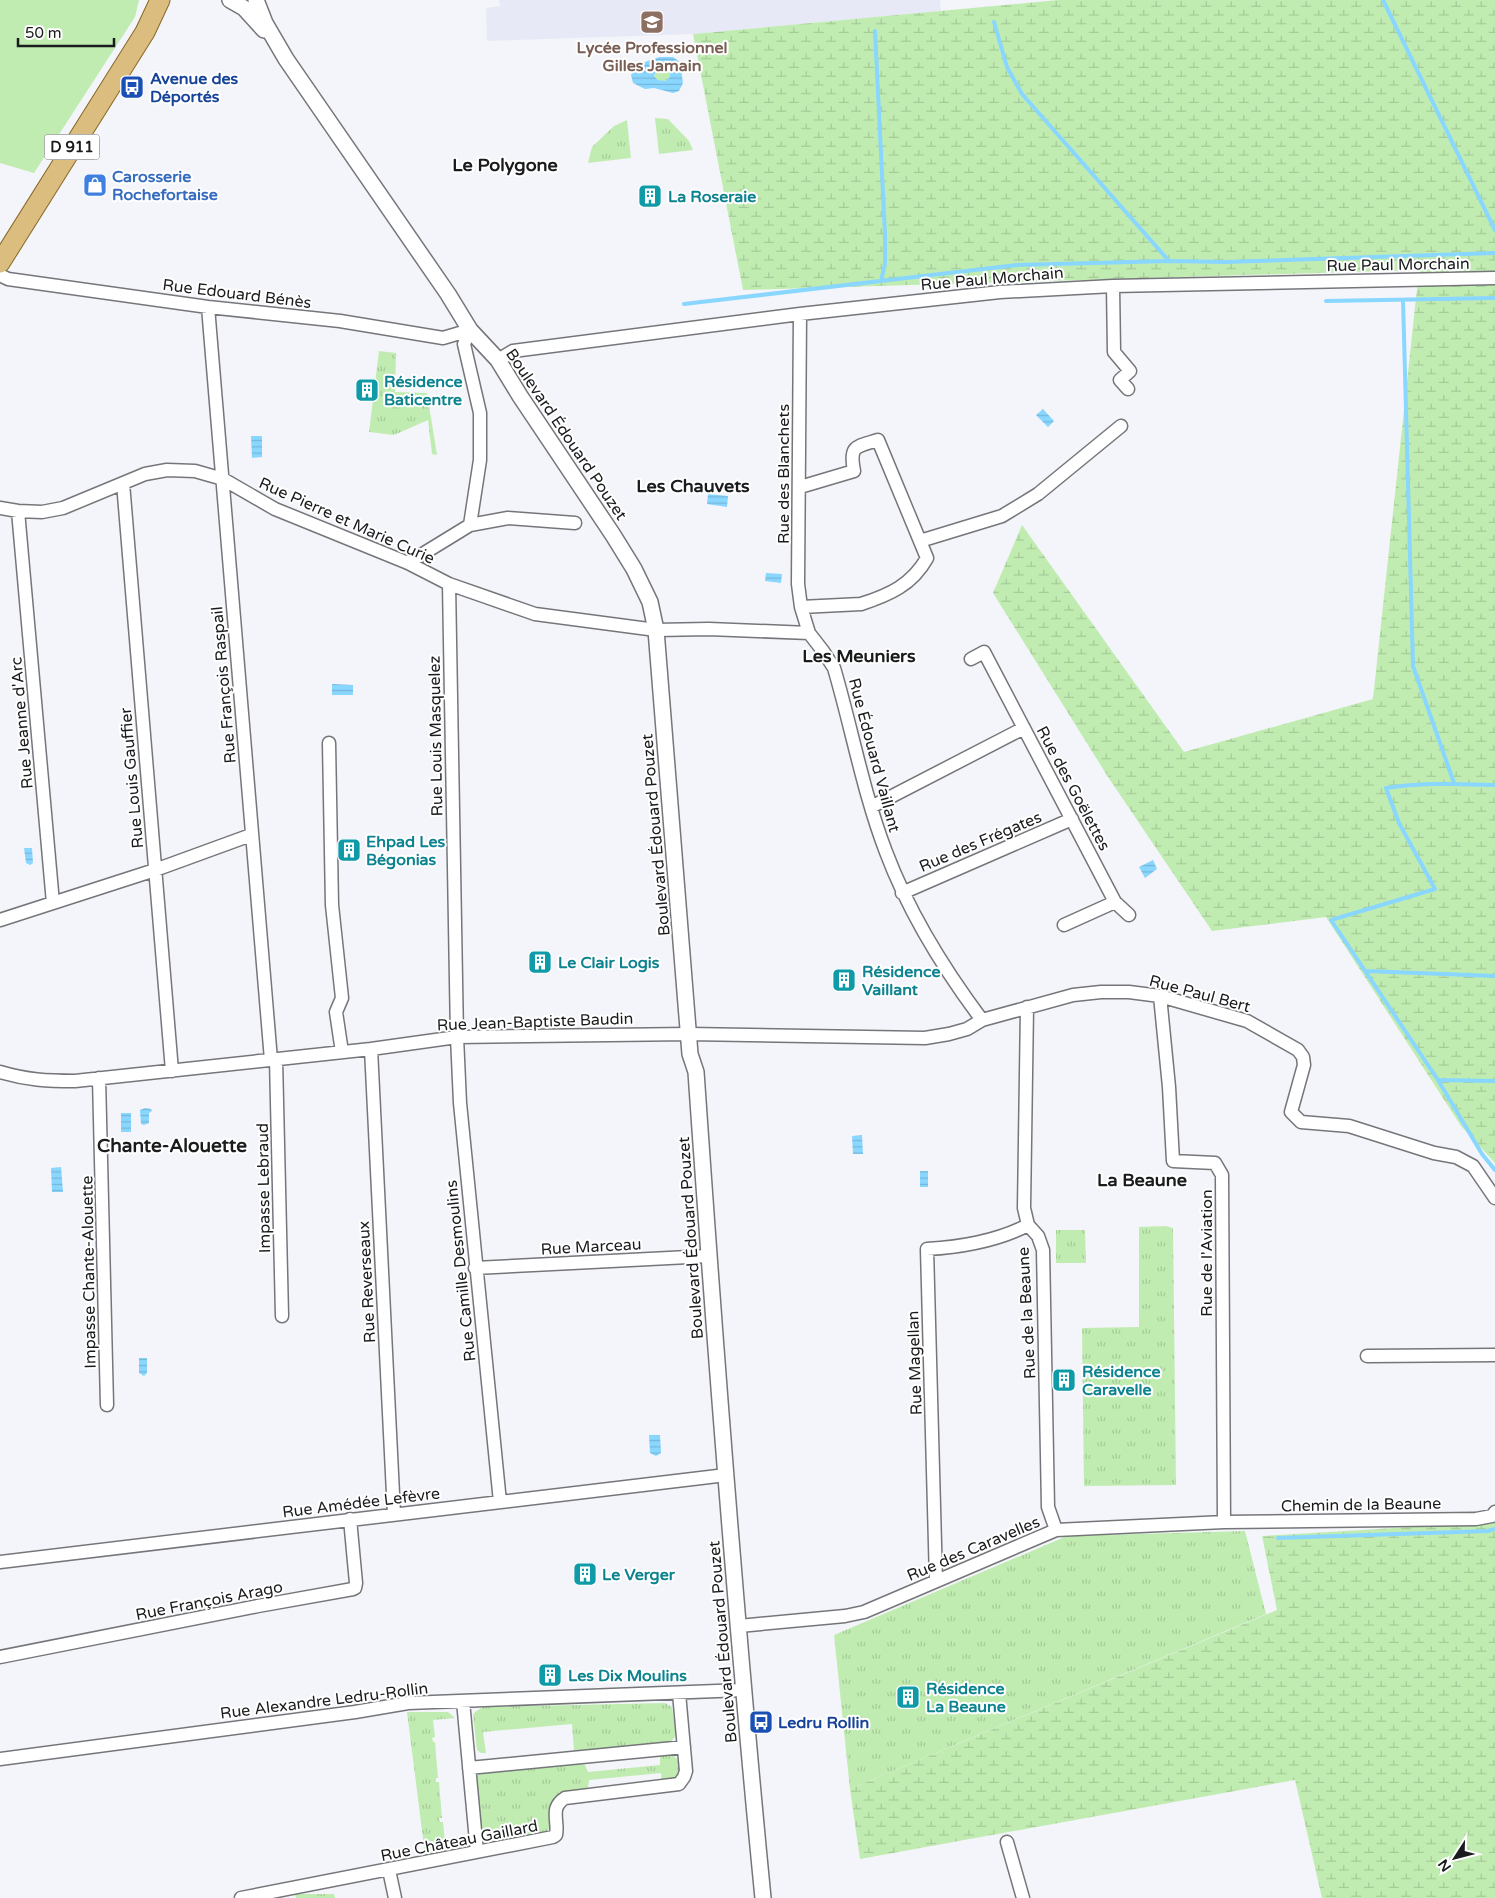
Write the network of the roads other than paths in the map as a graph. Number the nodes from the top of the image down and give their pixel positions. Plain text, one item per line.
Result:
1 (160, 0) edge
2 (176, 0) edge
3 (230, 0) edge
4 (256, 0) edge
5 (145, 32) junction
6 (286, 59) junction
7 (0, 262) edge
8 (0, 275) edge
9 (1495, 278) edge
10 (1113, 286) junction
11 (208, 307) junction
12 (800, 314) junction
13 (470, 330) junction
14 (498, 360) junction
15 (1128, 389) dead end
16 (1121, 426) dead end
17 (223, 479) junction
18 (123, 483) junction
19 (800, 487) junction
20 (0, 508) edge
21 (18, 511) junction
22 (575, 523) dead end
23 (470, 525) junction
24 (920, 541) junction
25 (408, 563) junction
26 (449, 584) junction
27 (801, 607) junction
28 (656, 630) junction
29 (809, 633) junction
30 (970, 659) dead end
31 (1024, 728) junction
32 (329, 743) dead end
33 (871, 807) junction
34 (1072, 820) junction
35 (251, 835) junction
36 (154, 870) junction
37 (902, 893) junction
38 (1115, 902) junction
39 (54, 903) junction
40 (1129, 915) dead end
41 (0, 920) edge
42 (1064, 925) dead end
43 (1160, 996) junction
44 (1027, 1007) junction
45 (982, 1020) junction
46 (689, 1034) junction
47 (457, 1037) junction
48 (371, 1049) junction
49 (342, 1052) junction
50 (274, 1060) junction
51 (172, 1071) junction
52 (0, 1072) edge
53 (99, 1078) junction
54 (1495, 1198) edge
55 (1028, 1225) junction
56 (708, 1256) junction
57 (475, 1268) junction
58 (282, 1316) dead end
59 (1495, 1355) edge
60 (1367, 1356) dead end
61 (107, 1405) dead end
62 (726, 1475) junction
63 (500, 1502) junction
64 (1495, 1512) edge
65 (394, 1514) junction
66 (350, 1519) junction
67 (1224, 1522) junction
68 (1056, 1530) junction
69 (0, 1562) edge
70 (936, 1581) junction
71 (739, 1626) junction
72 (0, 1657) edge
73 (743, 1690) junction
74 (679, 1692) junction
75 (463, 1701) junction
76 (684, 1747) junction
77 (0, 1759) edge
78 (469, 1768) junction
79 (1007, 1842) dead end
80 (477, 1852) junction
81 (389, 1870) junction
82 (268, 1896) edge
83 (240, 1898) edge
84 (394, 1898) edge
85 (763, 1898) edge
86 (1023, 1898) edge

1 - 5 main road, D 911
2 - 5 main road, D 911
3 - 6 street, Boulevard Édouard Pouzet
4 - 6 street, Boulevard Édouard Pouzet
5 - 7 main road, D 911
6 - 13 street, Boulevard Édouard Pouzet
8 - 11 street, Rue Edouard Bénès
9 - 10 street, Rue Paul Morchain
10 - 12 street, Rue Paul Morchain
10 - 15 street
11 - 13 street, Rue Edouard Bénès
11 - 17 street, Rue François Raspail
12 - 14 street, Rue Paul Morchain
12 - 19 street, Rue des Blanchets
13 - 14 street, Boulevard Édouard Pouzet
13 - 23 street
14 - 28 street, Boulevard Édouard Pouzet
16 - 24 street
17 - 18 street, Rue Pierre et Marie Curie
17 - 25 street, Rue Pierre et Marie Curie
17 - 35 street, Rue François Raspail
18 - 21 street, Rue Pierre et Marie Curie
18 - 36 street, Rue Louis Gauffier
19 - 24 street
19 - 27 street, Rue des Blanchets
20 - 21 street, Rue Pierre et Marie Curie
21 - 39 street, Rue Jeanne d'Arc
22 - 23 street
23 - 25 street
24 - 27 street
25 - 26 street, Rue Pierre et Marie Curie
26 - 28 street, Rue Pierre et Marie Curie
26 - 47 street, Rue Louis Masquelez
27 - 29 street, Rue des Blanchets
28 - 29 street
28 - 46 street, Boulevard Édouard Pouzet
29 - 33 street, Rue Édouard Vaillant
30 - 31 street, Rue des Goëlettes
31 - 33 street
31 - 34 street, Rue des Goëlettes
32 - 49 street
33 - 37 street, Rue Édouard Vaillant
34 - 37 street, Rue des Frégates
34 - 38 street, Rue des Goëlettes
35 - 36 street
35 - 50 street, Rue François Raspail
36 - 39 street
36 - 51 street, Rue Louis Gauffier
37 - 45 street, Rue Édouard Vaillant
38 - 40 street, Rue des Goëlettes
38 - 42 street
39 - 41 street
43 - 44 street, Rue Paul Bert
43 - 54 street, Rue Paul Bert
43 - 67 street, Rue de l'Aviation
44 - 45 street, Rue Paul Bert
44 - 55 street, Rue de la Beaune
45 - 46 street, Rue Jean-Baptiste Baudin
46 - 47 street, Rue Jean-Baptiste Baudin
46 - 56 street, Boulevard Édouard Pouzet
47 - 48 street, Rue Jean-Baptiste Baudin
47 - 57 street, Rue Camille Desmoulins
48 - 49 street, Rue Jean-Baptiste Baudin
48 - 65 street, Rue Reverseaux
49 - 50 street, Rue Jean-Baptiste Baudin
50 - 51 street, Rue Jean-Baptiste Baudin
50 - 58 street, Impasse Lebraud
51 - 53 street, Rue Jean-Baptiste Baudin
52 - 53 street, Rue Jean-Baptiste Baudin
53 - 61 street, Impasse Chante-Alouette
55 - 68 street, Rue de la Beaune
55 - 70 street, Rue Magellan
56 - 57 street, Rue Marceau
56 - 62 street, Boulevard Édouard Pouzet
57 - 63 street, Rue Camille Desmoulins
59 - 60 street
62 - 63 street, Rue Amédée Lefèvre
62 - 71 street, Boulevard Édouard Pouzet
63 - 65 street, Rue Amédée Lefèvre
64 - 67 street, Chemin de la Beaune
65 - 66 street, Rue Amédée Lefèvre
66 - 69 street, Rue Amédée Lefèvre
66 - 72 street, Rue François Arago
67 - 68 street, Rue des Caravelles
68 - 70 street, Rue des Caravelles
70 - 71 street, Rue des Caravelles
71 - 73 street, Boulevard Édouard Pouzet
73 - 74 street, Rue Alexandre Ledru-Rollin
73 - 85 street, Boulevard Édouard Pouzet
74 - 75 street, Rue Alexandre Ledru-Rollin
74 - 76 street, Rue Château Gaillard
75 - 77 street, Rue Alexandre Ledru-Rollin
75 - 78 street
76 - 78 street
76 - 80 street, Rue Château Gaillard
78 - 80 street
79 - 86 street
80 - 81 street, Rue Château Gaillard
81 - 82 street, Rue Château Gaillard
81 - 84 street
82 - 83 street, Rue Château Gaillard

